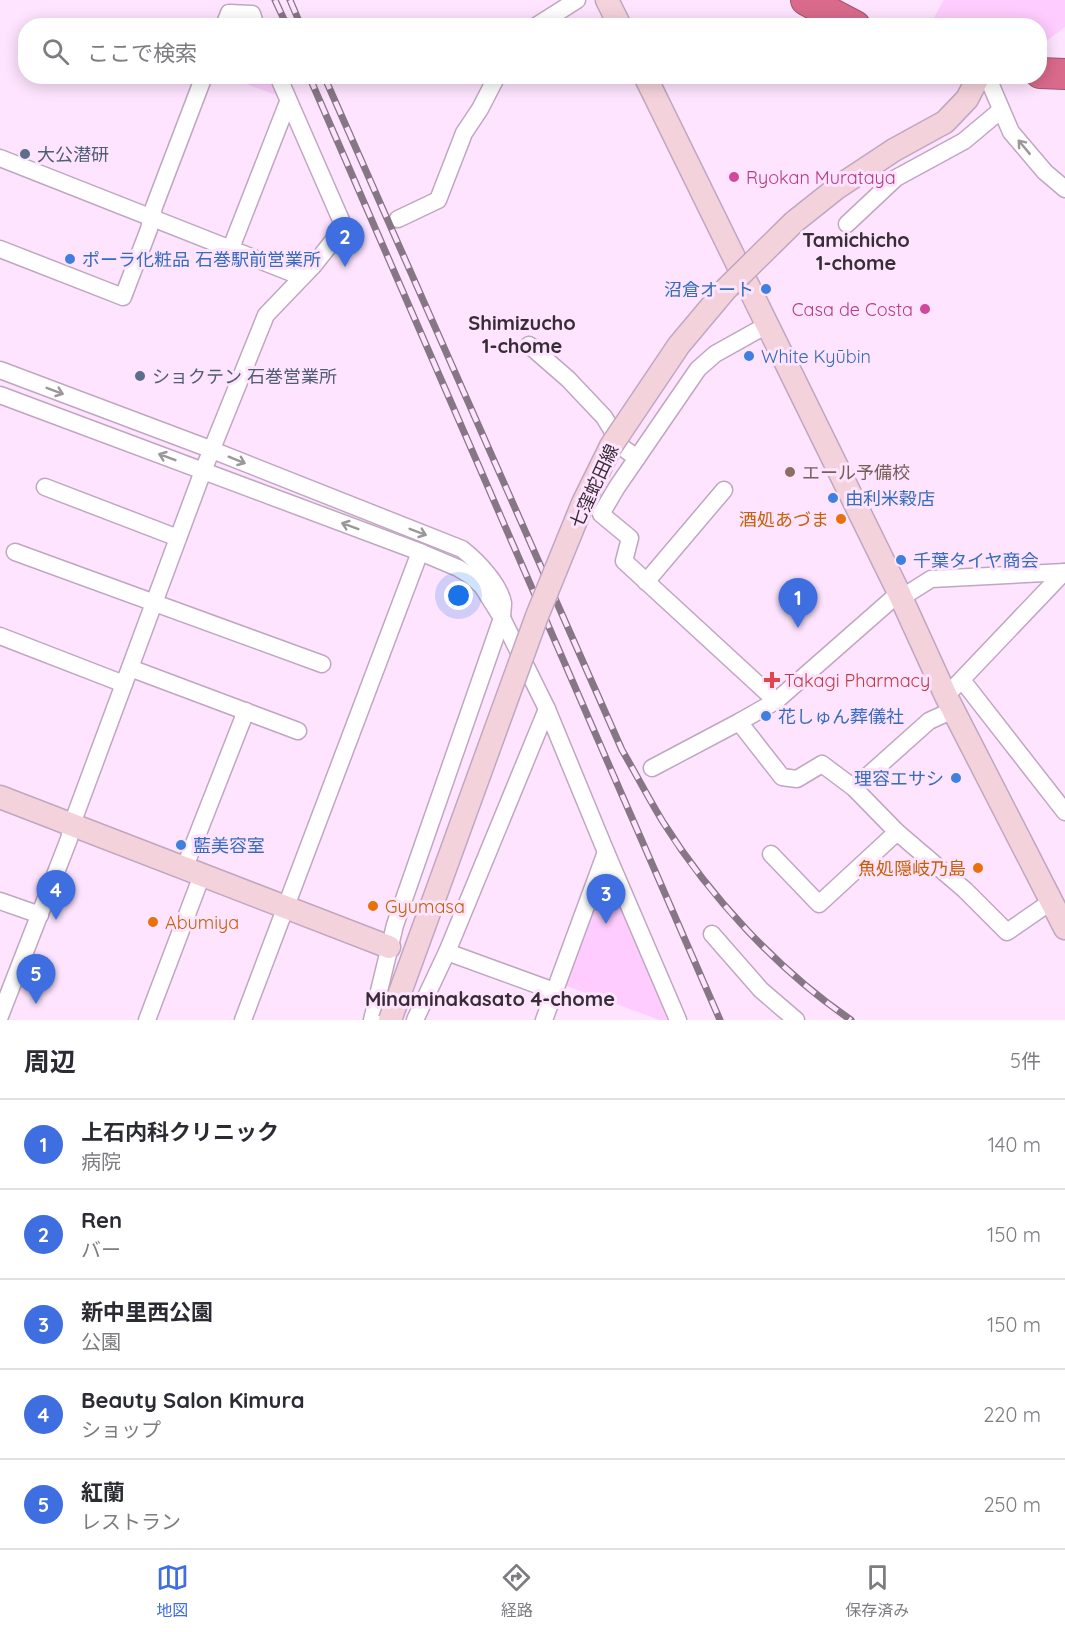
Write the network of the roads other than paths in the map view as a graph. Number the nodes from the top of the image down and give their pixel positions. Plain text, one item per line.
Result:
1 (577, 0) edge
2 (607, 0) edge
3 (806, 0) edge
4 (227, 18) edge
5 (253, 18) edge
6 (549, 18) edge
7 (616, 18) edge
8 (840, 18) edge
9 (1047, 73) edge
10 (1065, 74) edge
11 (201, 84) edge
12 (281, 84) edge
13 (493, 84) edge
14 (649, 84) edge
15 (974, 84) edge
16 (990, 84) edge
17 (288, 102) junction
18 (1001, 110) junction
19 (0, 158) edge
20 (1065, 189) edge
21 (152, 216) junction
22 (398, 219) dead end
23 (847, 224) dead end
24 (231, 248) junction
25 (0, 249) edge
26 (302, 277) junction
27 (767, 325) junction
28 (529, 345) dead end
29 (0, 370) edge
30 (0, 395) edge
31 (211, 450) junction
32 (637, 458) junction
33 (202, 471) junction
34 (45, 487) dead end
35 (724, 490) dead end
36 (178, 538) junction
37 (15, 552) dead end
38 (420, 552) junction
39 (1064, 572) edge
40 (646, 582) junction
41 (900, 596) junction
42 (154, 602) junction
43 (502, 618) junction
44 (0, 636) edge
45 (322, 664) dead end
46 (127, 676) junction
47 (962, 680) junction
48 (776, 701) junction
49 (950, 703) junction
50 (547, 709) junction
51 (246, 711) junction
52 (739, 722) junction
53 (298, 731) dead end
54 (652, 768) dead end
55 (854, 788) junction
56 (0, 797) edge
57 (1065, 812) edge
58 (72, 824) junction
59 (897, 832) junction
60 (606, 852) junction
61 (771, 854) dead end
62 (193, 872) junction
63 (0, 900) edge
64 (1052, 901) junction
65 (286, 907) junction
66 (40, 915) junction
67 (1065, 928) edge
68 (712, 934) dead end
69 (389, 947) junction
70 (447, 952) junction
71 (554, 991) junction
72 (0, 1016) edge
73 (147, 1020) edge
74 (243, 1020) edge
75 (372, 1020) edge
76 (390, 1020) edge
77 (416, 1020) edge
78 (544, 1020) edge
79 (678, 1020) edge
80 (796, 1020) edge

1 - 6 street
2 - 7 street
3 - 8 highway
4 - 5 street
9 - 10 highway
11 - 21 street
12 - 17 street
13 - 22 street
14 - 27 street
15 - 76 street, 七窪蛇田線, bridge
16 - 18 street
17 - 24 street
17 - 26 street
20 -> 18 street
18 - 23 street
19 - 21 street
21 - 24 street
21 - 25 street
24 - 26 street
26 - 31 street
27 - 32 street
27 - 41 street
28 - 32 street
29 -> 31 street
33 -> 30 street
31 - 33 street
31 -> 43 street
32 - 40 street
33 - 36 street
38 -> 33 street
34 - 36 street
35 - 40 street
36 - 42 street
37 - 42 street
38 - 43 street
38 - 65 street
39 - 41 street
39 - 47 street
40 - 48 street
41 - 48 street
41 - 49 street
42 - 45 street
42 - 46 street
43 - 50 street
43 - 69 street
44 - 46 street
46 - 51 street
46 - 58 street
47 - 49 street
47 - 57 street
48 - 52 street
49 - 55 street
49 - 64 street
50 - 60 street
50 - 70 street
51 - 53 street
51 - 62 street
52 - 54 street
52 - 55 street
55 - 59 street
56 - 58 street
58 - 62 street
58 - 66 street
59 - 61 street
59 - 64 street
60 - 71 street
60 - 79 street
62 - 65 street
62 - 73 street
63 - 66 street
64 - 67 street
65 - 69 street
65 - 74 street
66 - 72 street
68 - 80 street
69 - 75 street
70 - 71 street
70 - 77 street
71 - 78 street

